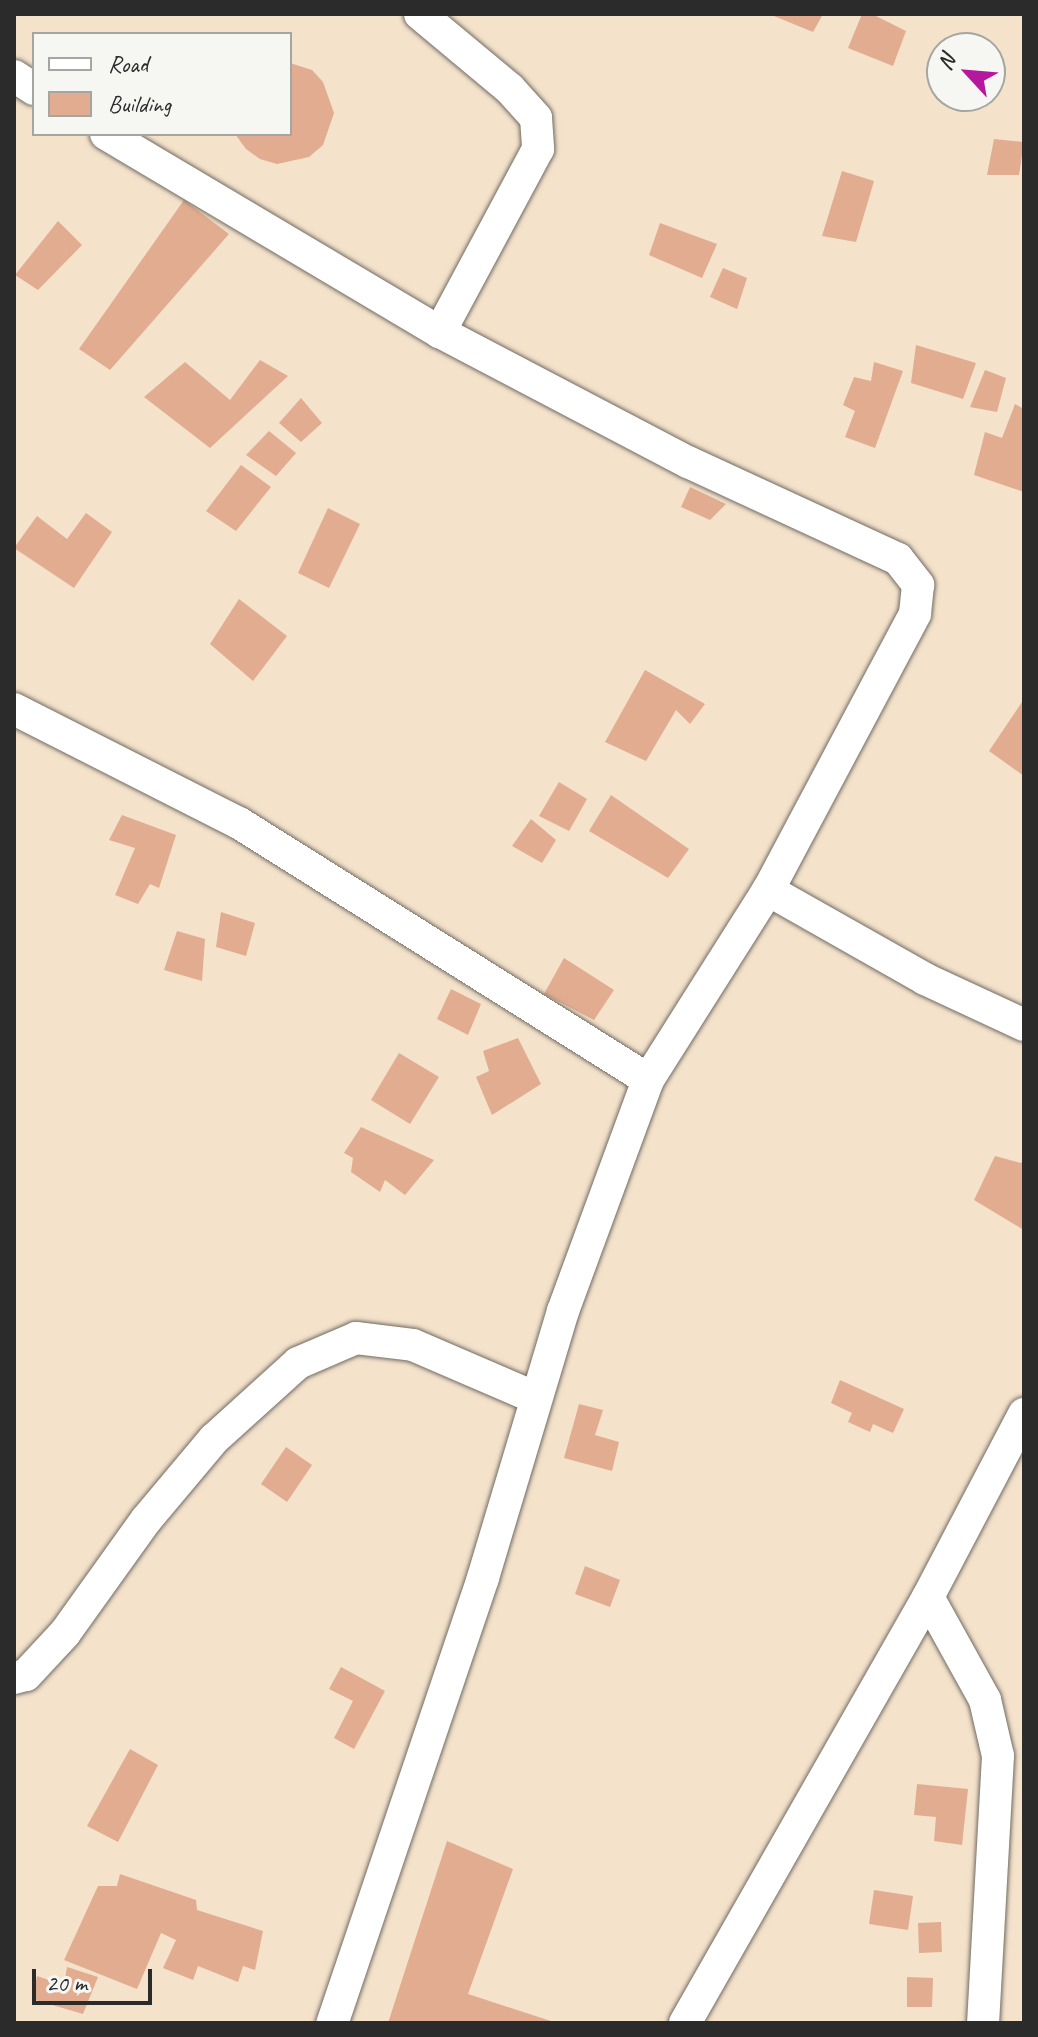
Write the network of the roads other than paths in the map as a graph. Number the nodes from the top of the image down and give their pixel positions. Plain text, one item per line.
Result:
1 (420, 14) edge
2 (14, 76) edge
3 (32, 88) edge
4 (109, 136) edge
5 (440, 332) junction
6 (14, 709) edge
7 (768, 890) junction
8 (1024, 1025) edge
9 (648, 1080) junction
10 (536, 1398) junction
11 (1024, 1414) edge
12 (928, 1597) junction
13 (14, 1678) edge
14 (332, 2023) edge
15 (685, 2023) edge
16 (983, 2023) edge

1 - 5 street
2 - 3 street
4 - 5 street
5 - 7 street
6 - 9 street
7 - 8 street
7 - 9 street
9 - 10 street
10 - 13 street
10 - 14 street
11 - 12 street
12 - 15 street
12 - 16 street

